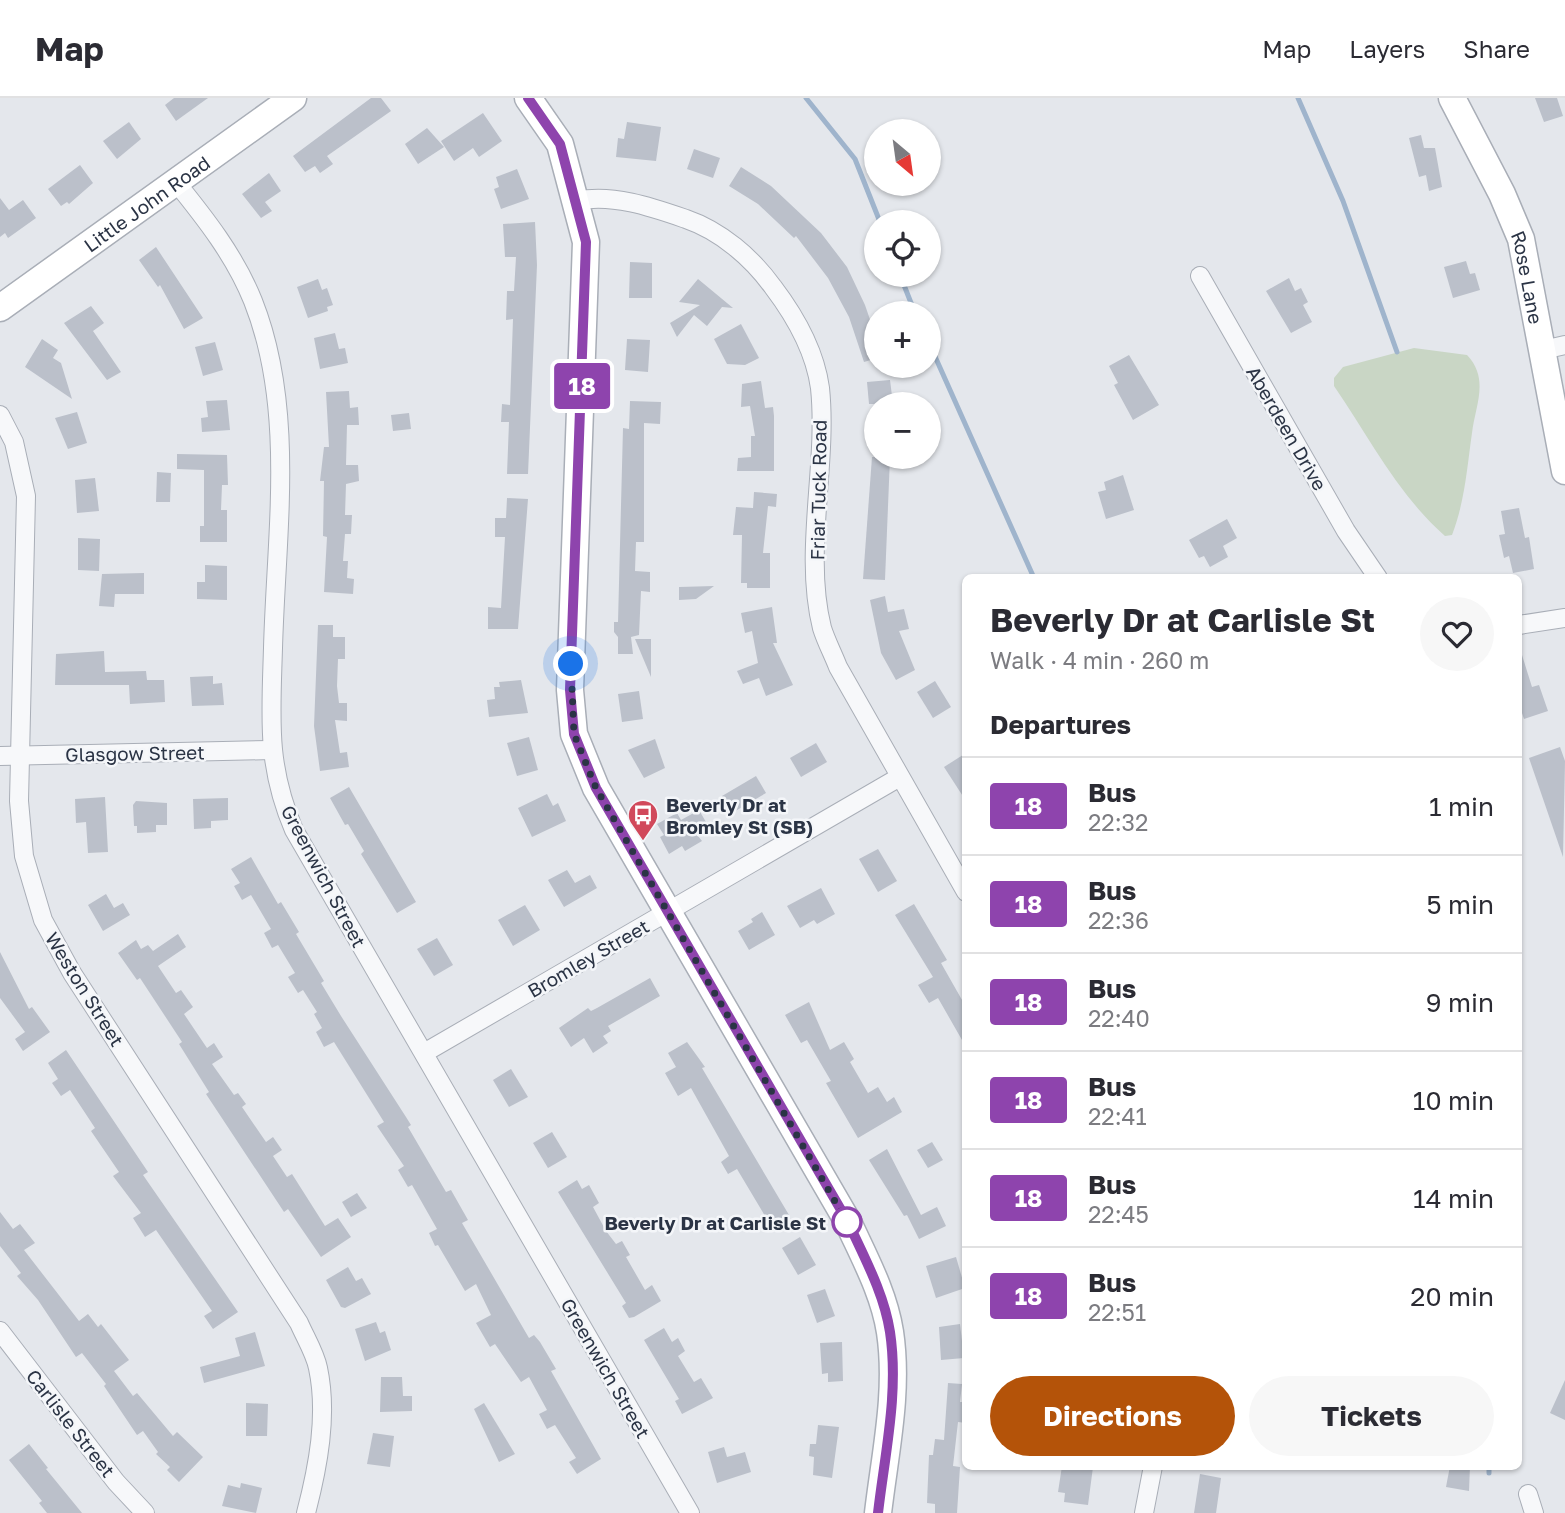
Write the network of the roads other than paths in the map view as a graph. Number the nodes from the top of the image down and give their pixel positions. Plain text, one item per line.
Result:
1 (293, 98) edge
2 (528, 98) edge
3 (1452, 98) edge
4 (176, 180) junction
5 (578, 201) junction
6 (1200, 275) dead end
7 (0, 308) edge
8 (1554, 347) edge
9 (0, 415) edge
10 (1565, 471) edge
11 (1375, 574) edge
12 (1565, 618) edge
13 (1522, 625) edge
14 (271, 750) junction
15 (22, 755) junction
16 (0, 756) edge
17 (898, 778) junction
18 (962, 885) edge
19 (667, 912) junction
20 (424, 1053) junction
21 (0, 1331) edge
22 (1152, 1470) edge
23 (1528, 1494) dead end
24 (145, 1513) edge
25 (306, 1513) edge
26 (690, 1513) edge
27 (878, 1513) edge
28 (1143, 1513) edge
29 (1534, 1513) edge

1 - 4 street, Little John Road
2 - 5 street
3 - 8 street, Rose Lane
4 - 7 street, Little John Road
4 - 14 street, Greenwich Street
5 - 17 street, Friar Tuck Road
5 - 19 street
6 - 11 street, Aberdeen Drive
8 - 10 street, Rose Lane
9 - 15 street, Weston Street
12 - 13 street
14 - 15 street, Glasgow Street
14 - 20 street, Greenwich Street
15 - 16 street, Glasgow Street
15 - 25 street, Weston Street
17 - 18 street, Friar Tuck Road
17 - 19 street, Bromley Street
19 - 20 street, Bromley Street
19 - 27 street
20 - 26 street, Greenwich Street
21 - 24 street, Carlisle Street
22 - 28 street
23 - 29 street

